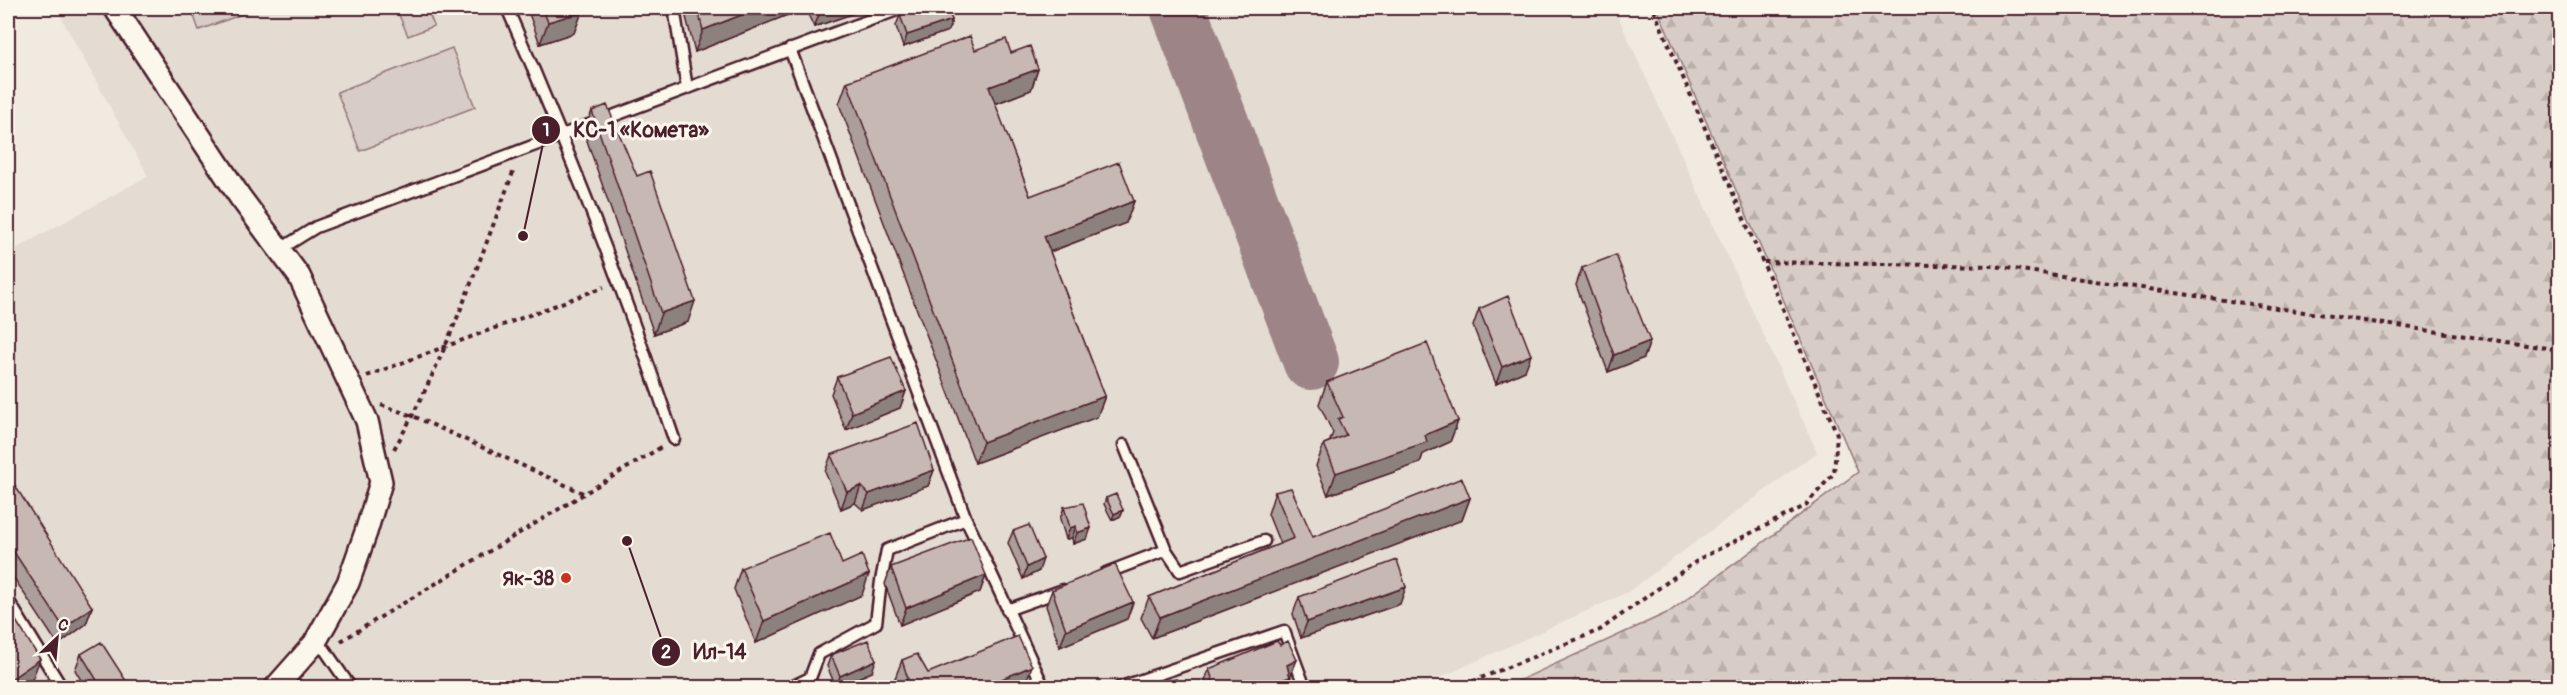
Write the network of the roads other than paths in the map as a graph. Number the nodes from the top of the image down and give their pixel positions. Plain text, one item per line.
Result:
1 (115, 8) edge
2 (507, 8) edge
3 (675, 8) edge
4 (902, 8) edge
5 (790, 49) junction
6 (687, 88) junction
7 (562, 135) junction
8 (279, 250) junction
9 (674, 440) road end
10 (1124, 445) dead end
11 (966, 519) junction
12 (1264, 541) dead end
13 (1166, 550) junction
14 (1100, 576) edge
15 (1078, 584) edge
16 (8, 600) edge
17 (1007, 610) junction
18 (320, 647) junction
19 (62, 687) edge
20 (275, 687) edge
21 (351, 687) edge
22 (789, 687) edge
23 (1044, 687) edge
24 (1118, 687) edge
25 (1305, 687) edge

1 - 8 street
2 - 7 lane
3 - 6 lane
4 - 5 lane
5 - 6 lane
5 - 11 lane
6 - 7 lane
7 - 8 lane
7 - 9 lane
8 - 18 street
10 - 13 lane
11 - 17 lane
11 - 22 lane
12 - 13 lane
13 - 14 lane
15 - 17 lane
16 - 19 lane
17 - 23 lane
18 - 20 street
18 - 21 lane
24 - 25 lane

